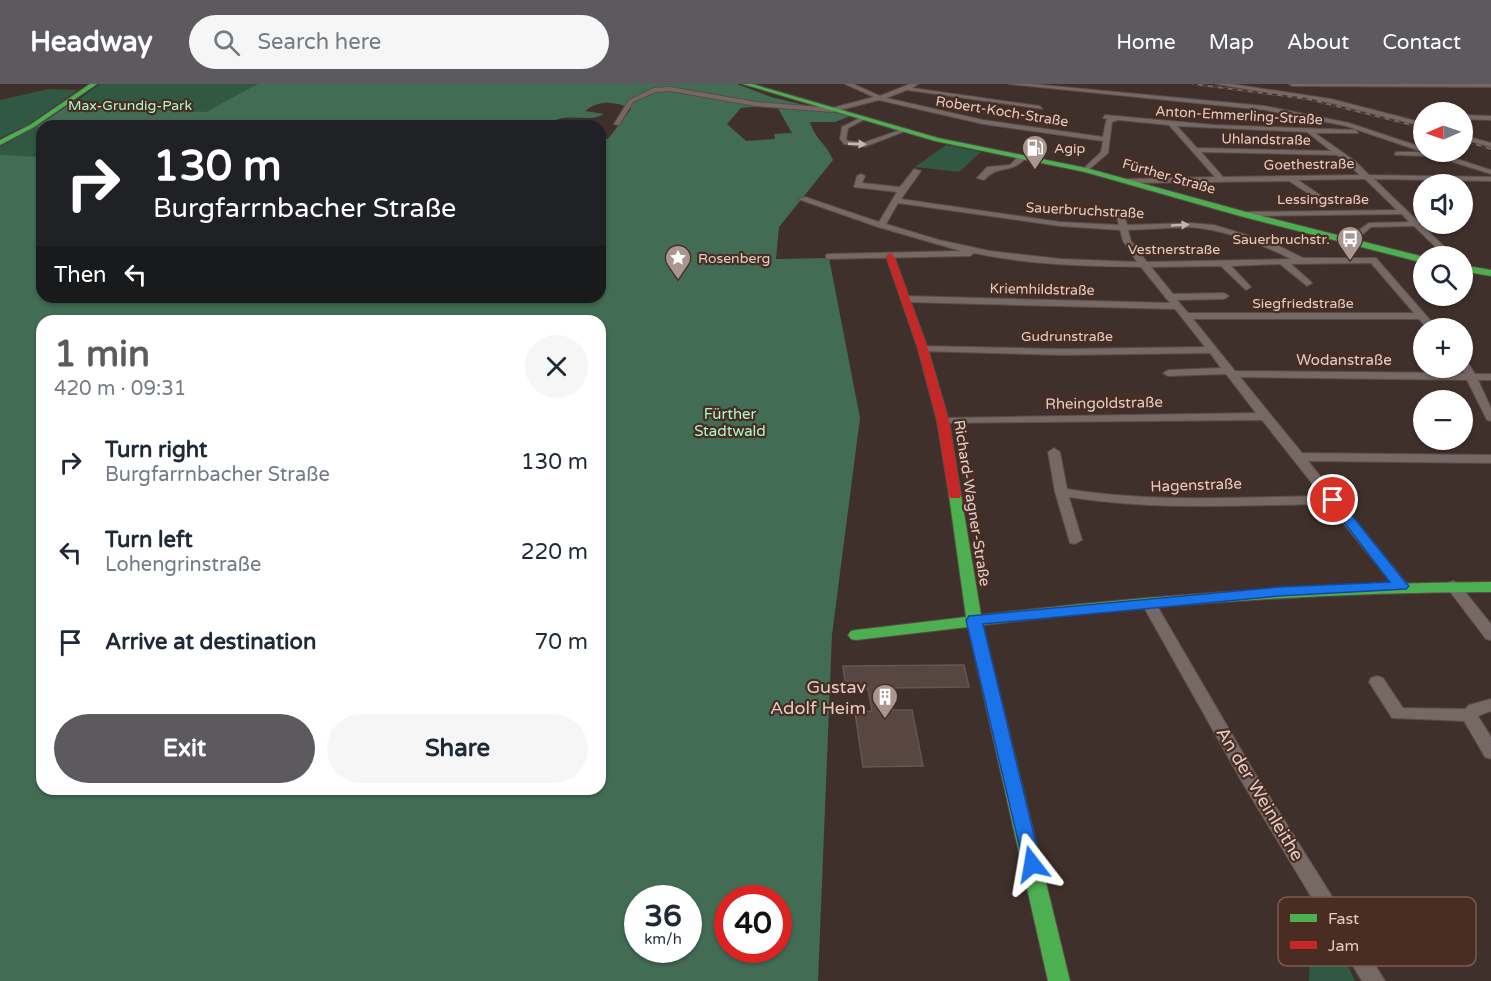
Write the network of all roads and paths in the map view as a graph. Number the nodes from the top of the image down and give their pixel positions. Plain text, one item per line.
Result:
1 (94, 84) edge
2 (746, 84) edge
3 (848, 84) edge
4 (1012, 84) edge
5 (1219, 84) edge
6 (1292, 84) edge
7 (1479, 84) edge
8 (1366, 85) edge
9 (1383, 85) edge
10 (1420, 85) edge
11 (1491, 85) edge
12 (912, 86) edge
13 (1310, 93) dead end
14 (1334, 93) dead end
15 (1382, 93) dead end
16 (1434, 94) dead end
17 (1142, 97) junction
18 (880, 98) junction
19 (1141, 105) dead end
20 (1040, 108) dead end
21 (832, 110) junction
22 (1392, 115) junction
23 (1413, 116) edge
24 (1105, 117) dead end
25 (1473, 117) edge
26 (864, 118) junction
27 (1491, 118) edge
28 (1116, 119) junction
29 (41, 120) edge
30 (1413, 122) edge
31 (36, 123) edge
32 (617, 124) dead end
33 (1172, 124) junction
34 (905, 130) junction
35 (1310, 132) junction
36 (1373, 132) junction
37 (1106, 139) junction
38 (1473, 140) edge
39 (0, 143) edge
40 (1491, 145) edge
41 (1413, 146) edge
42 (1195, 150) junction
43 (1337, 153) junction
44 (1397, 154) dead end
45 (1413, 154) edge
46 (1023, 157) junction
47 (1460, 162) edge
48 (1086, 170) junction
49 (917, 171) dead end
50 (1491, 172) edge
51 (861, 176) dead end
52 (1367, 177) junction
53 (981, 178) dead end
54 (1290, 178) junction
55 (1491, 178) edge
56 (1221, 179) junction
57 (1128, 181) junction
58 (903, 190) junction
59 (1317, 197) dead end
60 (802, 199) dead end
61 (898, 201) junction
62 (1403, 212) junction
63 (1120, 214) dead end
64 (1243, 214) junction
65 (1413, 222) edge
66 (1413, 224) edge
67 (881, 225) junction
68 (1122, 228) junction
69 (1360, 232) dead end
70 (1426, 234) edge
71 (1439, 246) edge
72 (976, 251) junction
73 (890, 255) junction
74 (1375, 255) junction
75 (829, 256) dead end
76 (1413, 259) edge
77 (1281, 261) junction
78 (1302, 261) junction
79 (1222, 262) junction
80 (1143, 263) junction
81 (1473, 270) edge
82 (1491, 273) edge
83 (1307, 283) dead end
84 (1246, 287) dead end
85 (1224, 296) dead end
86 (905, 299) junction
87 (1174, 301) junction
88 (1186, 316) junction
89 (1420, 316) joint
90 (923, 349) junction
91 (1212, 350) junction
92 (1168, 373) dead end
93 (1231, 373) junction
94 (1413, 375) edge
95 (1473, 376) joint
96 (1491, 377) edge
97 (1265, 416) junction
98 (1491, 418) edge
99 (943, 421) junction
100 (1054, 452) dead end
101 (1298, 457) junction
102 (1491, 459) edge
103 (1061, 492) junction
104 (1333, 500) junction
105 (1075, 540) dead end
106 (1401, 586) junction
107 (1453, 586) junction
108 (1491, 587) edge
109 (1149, 604) junction
110 (974, 620) junction
111 (856, 635) dead end
112 (1491, 636) edge
113 (1377, 682) dead end
114 (1491, 705) edge
115 (1469, 715) junction
116 (1491, 752) edge
117 (1322, 897) edge
118 (1365, 966) edge
119 (1059, 981) edge
120 (1374, 981) edge

1 - 29 main road
2 - 21 main road, Fürther Straße
3 - 18 street, Robert-Koch-Straße
4 - 17 street
5 - 22 street
6 - 8 street
7 - 10 street
7 - 11 street
8 - 9 street
8 - 15 street
9 - 10 street
10 - 16 street
12 - 18 street
12 - 20 street
13 - 14 street
17 - 19 street
17 - 36 street
18 - 21 street
18 - 37 street, Robert-Koch-Straße
21 - 26 main road, Fürther Straße
21 - 32 street
22 - 23 street
22 - 30 street
24 - 28 street, Anton-Emmerling-Straße
25 - 27 street
26 - 34 main road, Fürther Straße
26 -> 34 street
28 - 33 street, Anton-Emmerling-Straße
28 - 37 street
31 - 39 main road
33 - 35 street, Anton-Emmerling-Straße
33 - 42 street
34 - 46 main road, Fürther Straße
35 - 36 street, Anton-Emmerling-Straße
35 - 43 street
36 - 41 street
37 - 48 street
38 - 40 street
42 - 43 street, Uhlandstraße
42 - 56 street
43 - 52 street
44 - 45 street
46 - 48 main road, Fürther Straße
46 - 53 street
47 - 50 street
48 - 57 main road, Fürther Straße
49 - 58 street
51 - 58 street
52 - 54 street, Goethestraße
52 - 55 street, Goethestraße
52 - 62 street
54 - 56 street, Goethestraße
54 - 59 street
56 - 57 street, Goethestraße
57 - 64 main road, Fürther Straße
58 - 61 street
60 - 67 street, Vestnerstraße
61 - 67 street
61 - 68 street, Sauerbruchstraße
62 - 64 street, Lessingstraße
62 - 65 street
63 - 68 street
64 - 74 main road, Fürther Straße
66 - 69 street
67 - 72 street, Vestnerstraße
68 -> 78 street, Sauerbruchstraße
68 - 80 street
70 - 71 street
72 - 73 street, Vestnerstraße
72 - 80 street, Vestnerstraße
73 - 75 street, Vestnerstraße
73 - 86 main road, Richard-Wagner-Straße
74 - 76 main road, Fürther Straße
74 - 78 street, Vestnerstraße
74 - 89 street
77 - 78 street, Vestnerstraße
77 - 79 street, Vestnerstraße
77 - 83 street
79 - 80 street, Vestnerstraße
79 - 84 street
80 - 87 street
81 - 82 main road
85 - 87 street, Kriemhildstraße
86 - 87 street, Kriemhildstraße
86 - 90 main road, Richard-Wagner-Straße
87 - 88 street
88 - 89 street, Siegfriedstraße
88 - 91 street
90 - 91 street, Gudrunstraße
90 - 99 main road, Richard-Wagner-Straße
91 - 93 street
92 - 93 street, Wodanstraße
93 - 94 street, Wodanstraße
93 - 97 street
95 - 96 street, Wodanstraße
95 - 98 street
97 - 99 street, Rheingoldstraße
97 - 101 street
99 - 110 main road, Richard-Wagner-Straße
100 - 103 street
101 - 102 street
101 - 104 street
103 - 104 street, Hagenstraße
103 - 105 street
104 - 106 street
106 - 107 main road
106 - 109 main road
107 - 108 main road
107 - 112 street
109 - 110 main road
109 - 117 street, An der Weinleithe
110 - 111 main road
110 - 119 main road, Richard-Wagner-Straße
113 - 115 street
114 - 115 street
115 - 116 street
118 - 120 street, An der Weinleithe

